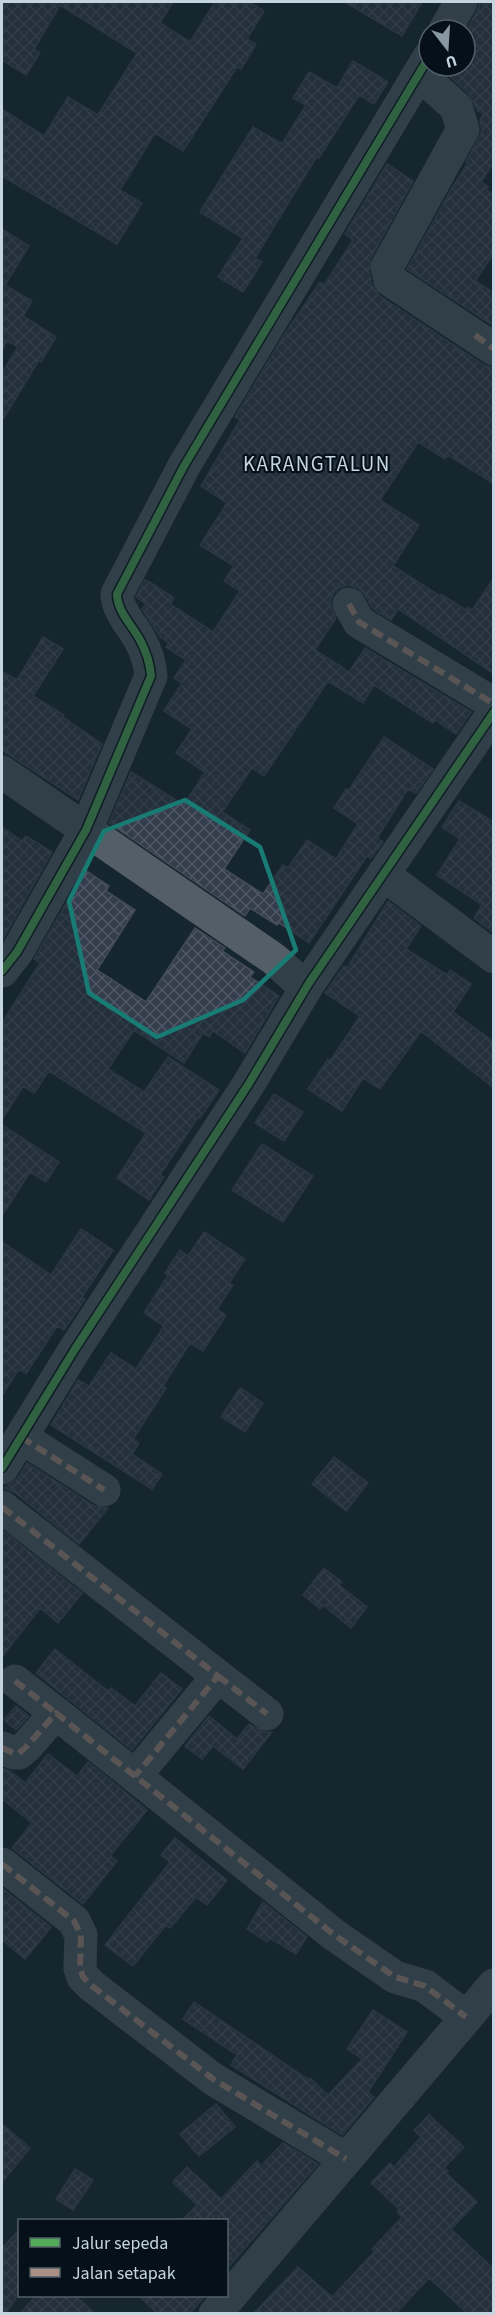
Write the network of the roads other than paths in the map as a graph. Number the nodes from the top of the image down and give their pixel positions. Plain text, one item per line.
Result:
1 (461, 2) edge
2 (452, 18) edge
3 (417, 77) edge
4 (434, 78) edge
5 (494, 349) edge
6 (349, 604) dead end
7 (494, 704) edge
8 (494, 712) edge
9 (2, 772) edge
10 (86, 830) junction
11 (384, 875) junction
12 (494, 957) edge
13 (2, 971) edge
14 (306, 988) junction
15 (21, 1437) junction
16 (2, 1468) edge
17 (104, 1490) dead end
18 (2, 1507) edge
19 (218, 1676) junction
20 (15, 1681) dead end
21 (56, 1713) junction
22 (267, 1714) dead end
23 (2, 1748) edge
24 (135, 1776) junction
25 (2, 1864) edge
26 (494, 1985) edge
27 (466, 2017) junction
28 (346, 2159) junction
29 (215, 2313) edge

1 - 2 street
3 - 10 street
4 - 5 street
6 - 7 street
8 - 11 street
9 - 10 street
10 - 13 street
10 - 14 street
11 - 12 street
11 - 14 street
14 - 15 street
15 - 16 street
15 - 17 street
18 - 19 street
19 - 22 street
19 - 24 street
20 - 21 street
21 - 23 street
21 - 24 street
24 - 27 street
25 - 28 street
26 - 27 street
27 - 28 street
28 - 29 street

